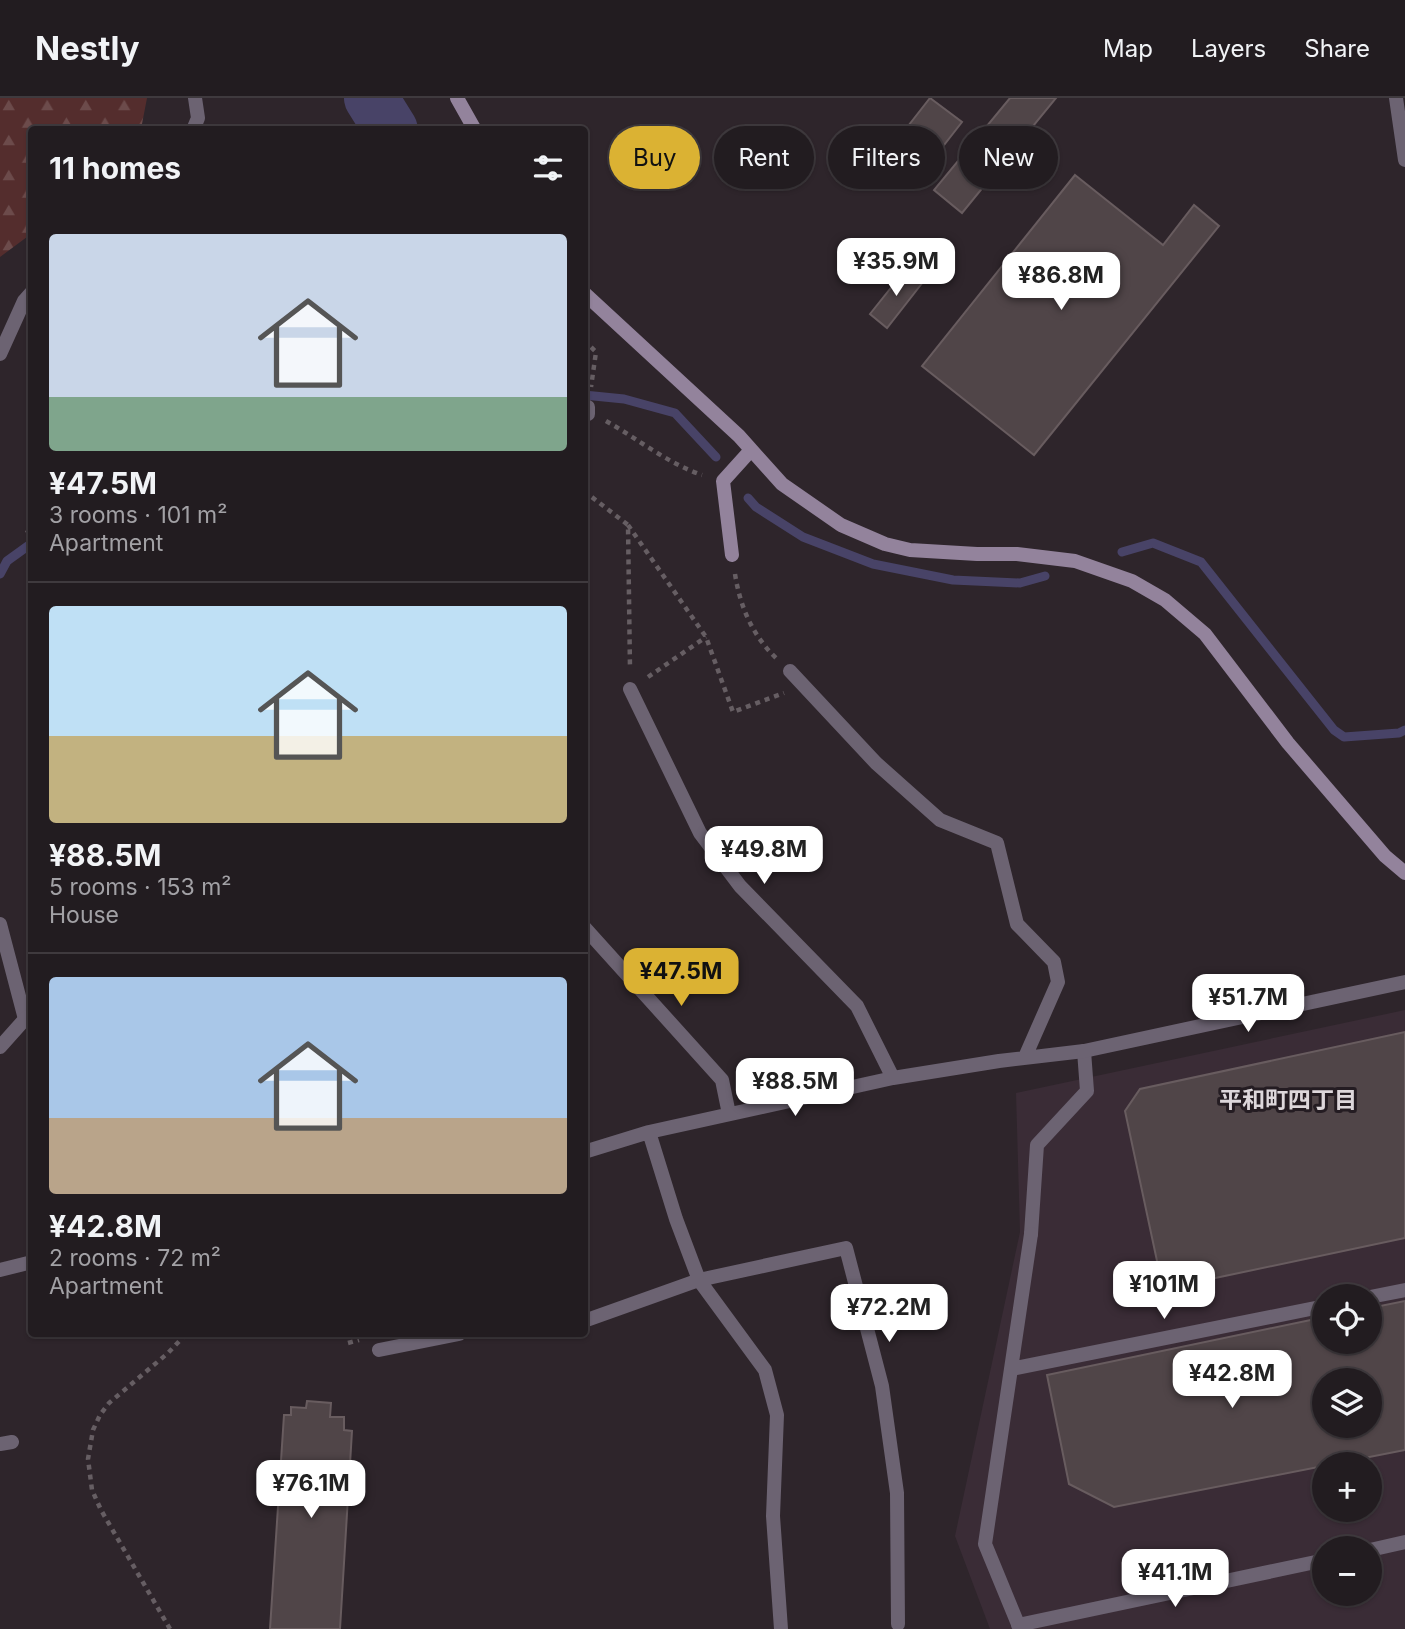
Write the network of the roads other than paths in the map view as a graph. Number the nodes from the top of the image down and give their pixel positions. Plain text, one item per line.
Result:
1 (195, 98) edge
2 (457, 98) edge
3 (1396, 98) edge
4 (194, 126) edge
5 (473, 126) edge
6 (1405, 160) edge
7 (28, 296) edge
8 (588, 297) edge
9 (0, 354) edge
10 (751, 450) junction
11 (732, 555) road end
12 (790, 671) road end
13 (630, 690) road end
14 (1405, 873) edge
15 (0, 924) edge
16 (588, 931) edge
17 (1405, 982) edge
18 (28, 1016) edge
19 (0, 1047) edge
20 (1084, 1051) junction
21 (1025, 1057) junction
22 (894, 1078) junction
23 (729, 1114) junction
24 (649, 1132) junction
25 (588, 1151) edge
26 (28, 1263) edge
27 (0, 1270) edge
28 (699, 1280) junction
29 (1405, 1290) edge
30 (1382, 1295) edge
31 (1312, 1309) edge
32 (588, 1320) edge
33 (444, 1337) edge
34 (379, 1350) dead end
35 (1011, 1369) junction
36 (1405, 1542) edge
37 (1382, 1547) edge
38 (1312, 1563) edge
39 (898, 1624) dead end
40 (1019, 1627) edge
41 (781, 1629) edge

1 - 4 street
2 - 5 street
3 - 6 street
7 - 9 street
8 - 10 street
10 - 11 street
10 - 14 street
12 - 21 street
13 - 22 street
15 - 18 street
16 - 23 street
17 - 20 street
18 - 19 street
20 - 21 street
20 - 35 street
21 - 22 street
22 - 23 street
23 - 24 street
24 - 25 street
24 - 28 street
26 - 27 street
28 - 32 street
28 - 39 street
28 - 41 street
29 - 30 street
31 - 35 street
33 - 34 street
35 - 40 street
36 - 37 street
38 - 40 street

